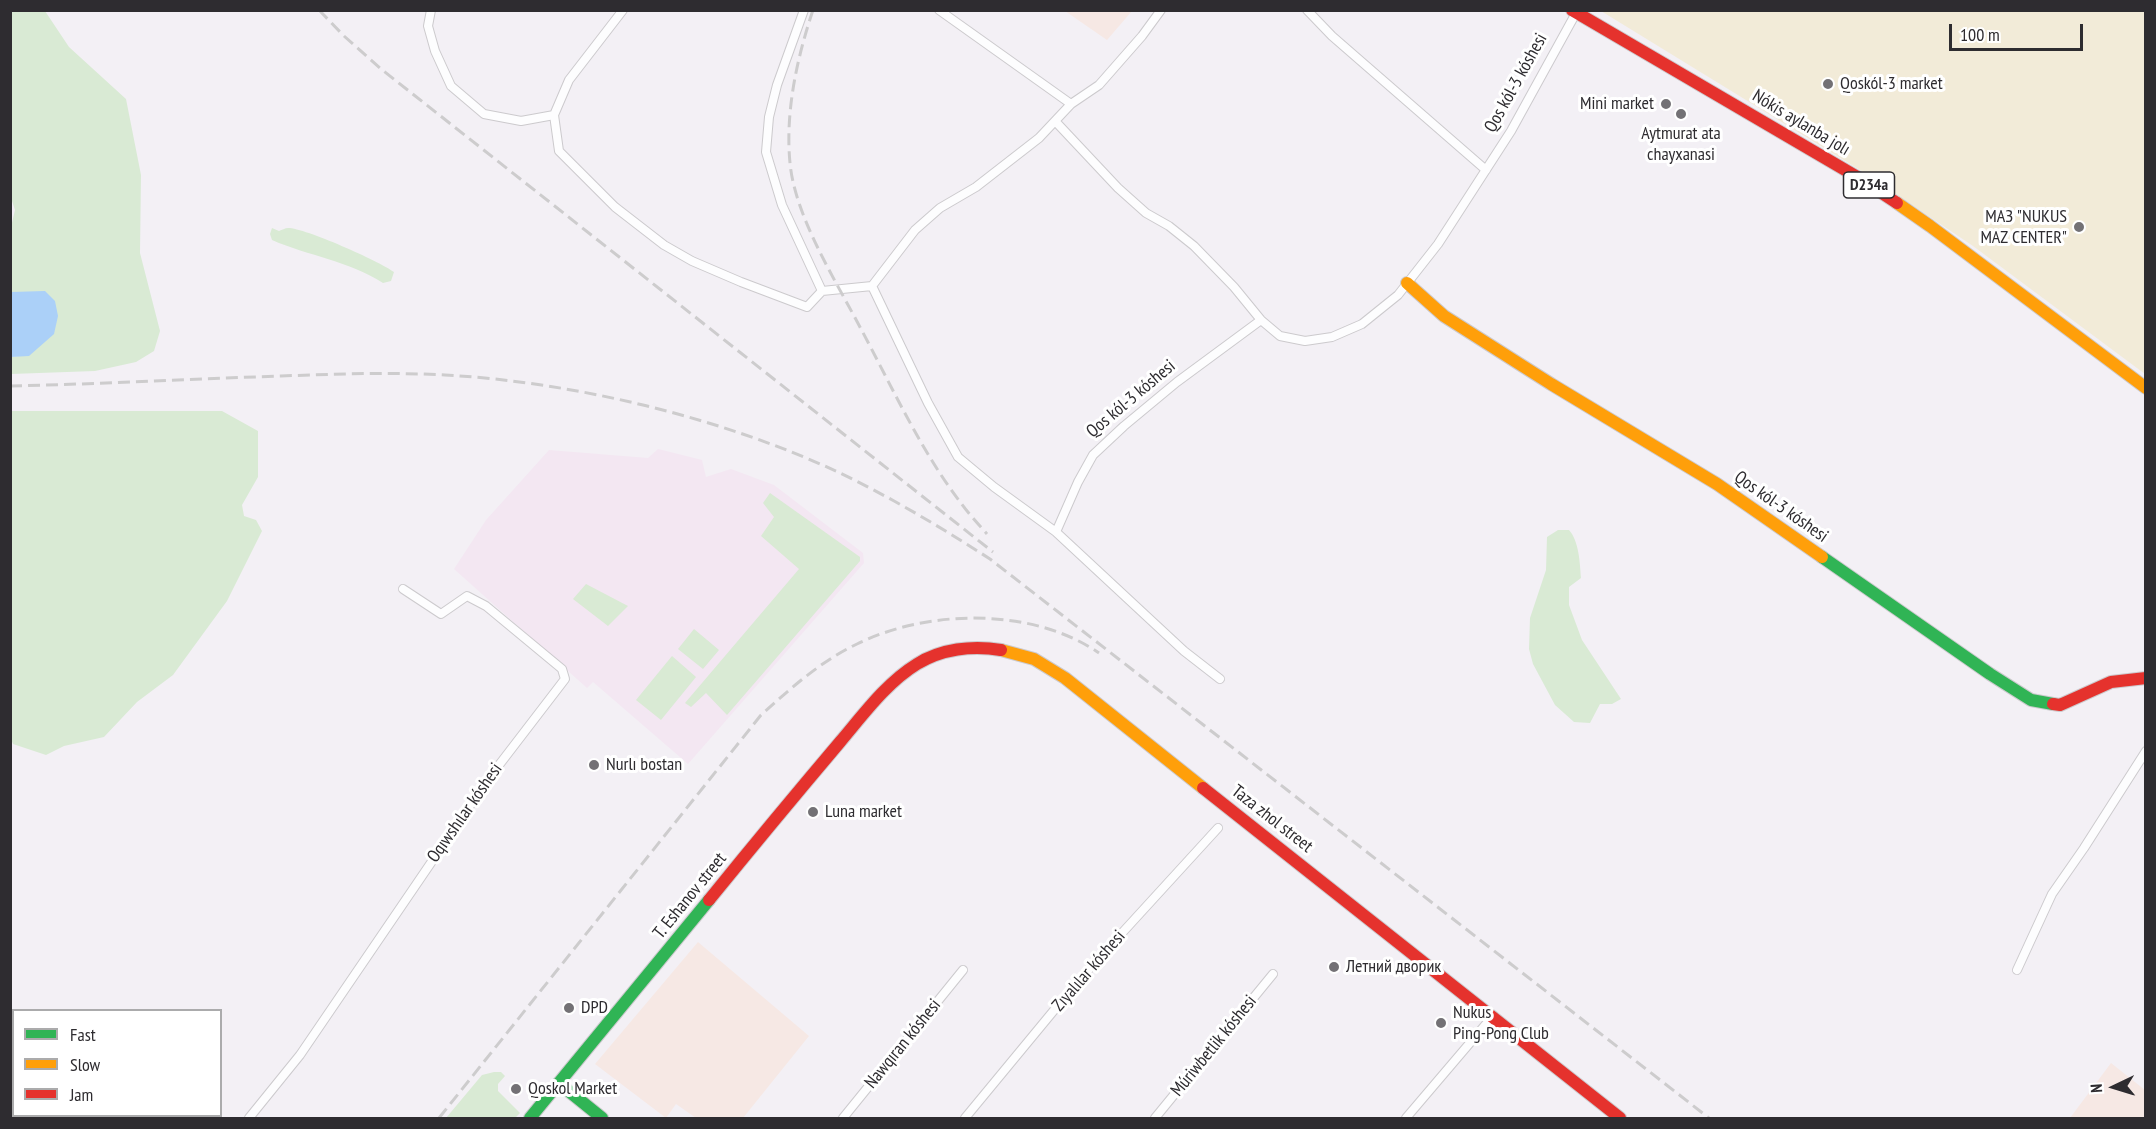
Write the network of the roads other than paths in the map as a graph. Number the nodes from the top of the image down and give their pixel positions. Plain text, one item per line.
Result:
1 (431, 10) edge
2 (623, 10) edge
3 (804, 10) edge
4 (939, 10) edge
5 (1161, 10) edge
6 (1307, 10) edge
7 (1574, 12) edge
8 (1071, 104) junction
9 (554, 116) junction
10 (1055, 121) junction
11 (1486, 170) junction
12 (1407, 284) junction
13 (872, 286) junction
14 (822, 291) junction
15 (1261, 320) junction
16 (2145, 388) edge
17 (1056, 532) junction
18 (403, 589) dead end
19 (2145, 678) edge
20 (1220, 679) dead end
21 (878, 698) joint
22 (2145, 751) edge
23 (1218, 828) dead end
24 (963, 970) dead end
25 (2018, 970) dead end
26 (1273, 974) dead end
27 (1492, 1017) junction
28 (560, 1084) junction
29 (249, 1119) edge
30 (530, 1119) edge
31 (602, 1119) edge
32 (843, 1119) edge
33 (965, 1119) edge
34 (1155, 1119) edge
35 (1406, 1119) edge
36 (1620, 1119) edge

1 - 9 street
2 - 9 street
3 - 14 street
4 - 8 street
5 - 8 street
6 - 11 street
7 - 11 street, Qos kól-3 kóshesi
7 - 16 main road, Nókis aylanba jolı / D234a
8 - 10 street
9 - 14 street
10 - 13 street
10 - 15 street, Qos kól-3 kóshesi
11 - 12 street, Qos kól-3 kóshesi
12 - 15 street, Qos kól-3 kóshesi
12 - 19 main road, Qos kól-3 kóshesi
13 - 14 street
13 - 17 street
15 - 17 street, Qos kól-3 kóshesi
17 - 20 street
18 - 29 street, Oqıwshılar kóshesi
21 - 27 main road, Taza zhol street
21 - 28 main road, T. Eshanov street
22 - 25 street
23 - 33 street, Zıyalılar kóshesi
24 - 32 street, Nawqıran kóshesi
26 - 34 street, Múriwbetlik kóshesi
27 - 35 street
27 - 36 main road, Taza zhol street
28 - 30 main road, T. Eshanov street
28 - 31 main road

